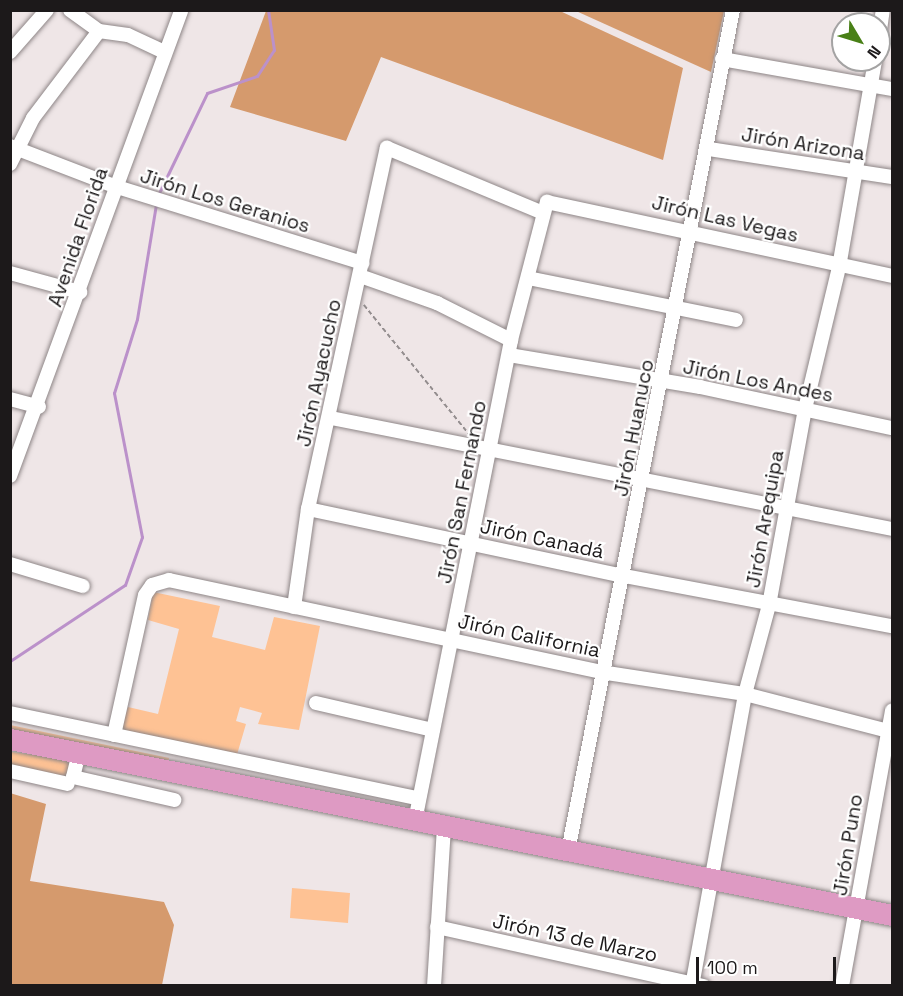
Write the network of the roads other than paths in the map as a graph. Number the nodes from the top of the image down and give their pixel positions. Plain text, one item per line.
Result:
1 (47, 10) edge
2 (70, 10) edge
3 (181, 10) edge
4 (733, 10) edge
5 (99, 30) junction
6 (163, 51) junction
7 (10, 52) edge
8 (722, 60) junction
9 (873, 72) edge
10 (871, 87) junction
11 (892, 89) edge
12 (14, 147) edge
13 (387, 148) joint
14 (708, 149) junction
15 (10, 164) edge
16 (856, 171) junction
17 (892, 177) edge
18 (117, 187) junction
19 (545, 208) junction
20 (692, 229) junction
21 (839, 267) junction
22 (362, 270) junction
23 (10, 273) edge
24 (892, 276) edge
25 (528, 278) junction
26 (80, 292) junction
27 (676, 311) junction
28 (736, 320) dead end
29 (511, 340) junction
30 (509, 355) junction
31 (664, 382) junction
32 (10, 399) edge
33 (39, 407) junction
34 (805, 409) junction
35 (331, 418) junction
36 (892, 428) edge
37 (483, 447) junction
38 (10, 476) edge
39 (643, 481) junction
40 (308, 509) junction
41 (787, 509) junction
42 (892, 529) edge
43 (471, 544) junction
44 (10, 564) edge
45 (624, 576) junction
46 (83, 586) dead end
47 (769, 605) junction
48 (294, 607) junction
49 (892, 626) edge
50 (453, 640) junction
51 (607, 673) junction
52 (745, 694) junction
53 (316, 703) dead end
54 (892, 710) edge
55 (10, 713) edge
56 (433, 730) junction
57 (890, 731) edge
58 (114, 735) junction
59 (10, 739) edge
60 (79, 753) junction
61 (10, 771) edge
62 (69, 784) dead end
63 (418, 798) junction
64 (174, 800) dead end
65 (415, 821) junction
66 (444, 827) junction
67 (568, 851) junction
68 (710, 880) junction
69 (857, 908) junction
70 (892, 915) edge
71 (437, 927) junction
72 (696, 985) edge
73 (434, 986) edge
74 (842, 986) edge

1 - 7 street
2 - 5 street
3 - 6 street, Avenida Florida
4 - 8 street, Jirón Huanuco
5 - 6 street
5 - 12 street
6 - 18 street, Avenida Florida
8 - 10 street
8 - 14 street, Jirón Huanuco
9 - 10 street, Jirón Arequipa
10 - 11 street
10 - 16 street, Jirón Arequipa
12 - 15 street
12 - 18 street, Jirón Los Geranios
13 - 19 street, Jirón Las Vegas
13 - 22 street, Jirón Ayacucho
14 - 16 street, Jirón Arizona
14 - 20 street, Jirón Huanuco
16 - 17 street, Jirón Arizona
16 - 21 street, Jirón Arequipa
18 - 22 street, Jirón Los Geranios
18 - 26 street, Avenida Florida
19 - 20 street, Jirón Las Vegas
19 - 25 street, Jirón San Fernando
20 - 21 street, Jirón Las Vegas
20 - 27 street, Jirón Huanuco
21 - 24 street, Jirón Las Vegas
21 - 34 street, Jirón Arequipa
22 - 29 street, Jirón Los Geranios
22 - 35 street, Jirón Ayacucho
23 - 26 street
25 - 27 street
25 - 29 street, Jirón San Fernando
26 - 33 street, Avenida Florida
27 - 28 street
27 - 31 street, Jirón Huanuco
29 - 30 street, Jirón San Fernando
30 - 31 street, Jirón Los Andes
30 - 37 street, Jirón San Fernando
31 - 34 street, Jirón Los Andes
31 - 39 street, Jirón Huanuco
32 - 33 street
33 - 38 street, Avenida Florida
34 - 36 street, Jirón Los Andes
34 - 41 street, Jirón Arequipa
35 - 37 street
35 - 40 street, Jirón Ayacucho
37 - 39 street
37 - 43 street, Jirón San Fernando
39 - 41 street
39 - 45 street, Jirón Huanuco
40 - 43 street, Jirón Canadá
40 - 48 street, Jirón Ayacucho
41 - 42 street
41 - 47 street, Jirón Arequipa
43 - 45 street, Jirón Canadá
43 - 50 street, Jirón San Fernando
44 - 46 street
45 - 47 street, Jirón Canadá
45 - 51 street, Jirón Huanuco
47 - 49 street, Jirón Canadá
47 - 52 street, Jirón Arequipa
48 - 50 street, Jirón California
48 - 58 street, Jirón California
50 - 51 street, Jirón California
50 - 56 street, Jirón San Fernando
51 - 52 street, Jirón California
51 - 67 street, Jirón Huanuco
52 - 57 street, Jirón California
52 - 68 street, Jirón Arequipa
53 - 56 street
54 - 57 street, Jirón Puno
55 - 58 street
56 - 63 street, Jirón San Fernando
57 - 69 street, Jirón Puno
58 - 63 street
59 - 60 highway
60 - 64 street
60 - 65 highway
61 - 62 street
63 - 65 street, Jirón San Fernando
65 - 66 highway
66 - 67 highway
66 - 71 street
67 - 68 highway
68 - 69 highway
68 - 72 street, Jirón Arequipa
69 - 70 highway
69 - 74 street, Jirón Puno
71 - 72 street, Jirón 13 de Marzo
71 - 73 street

